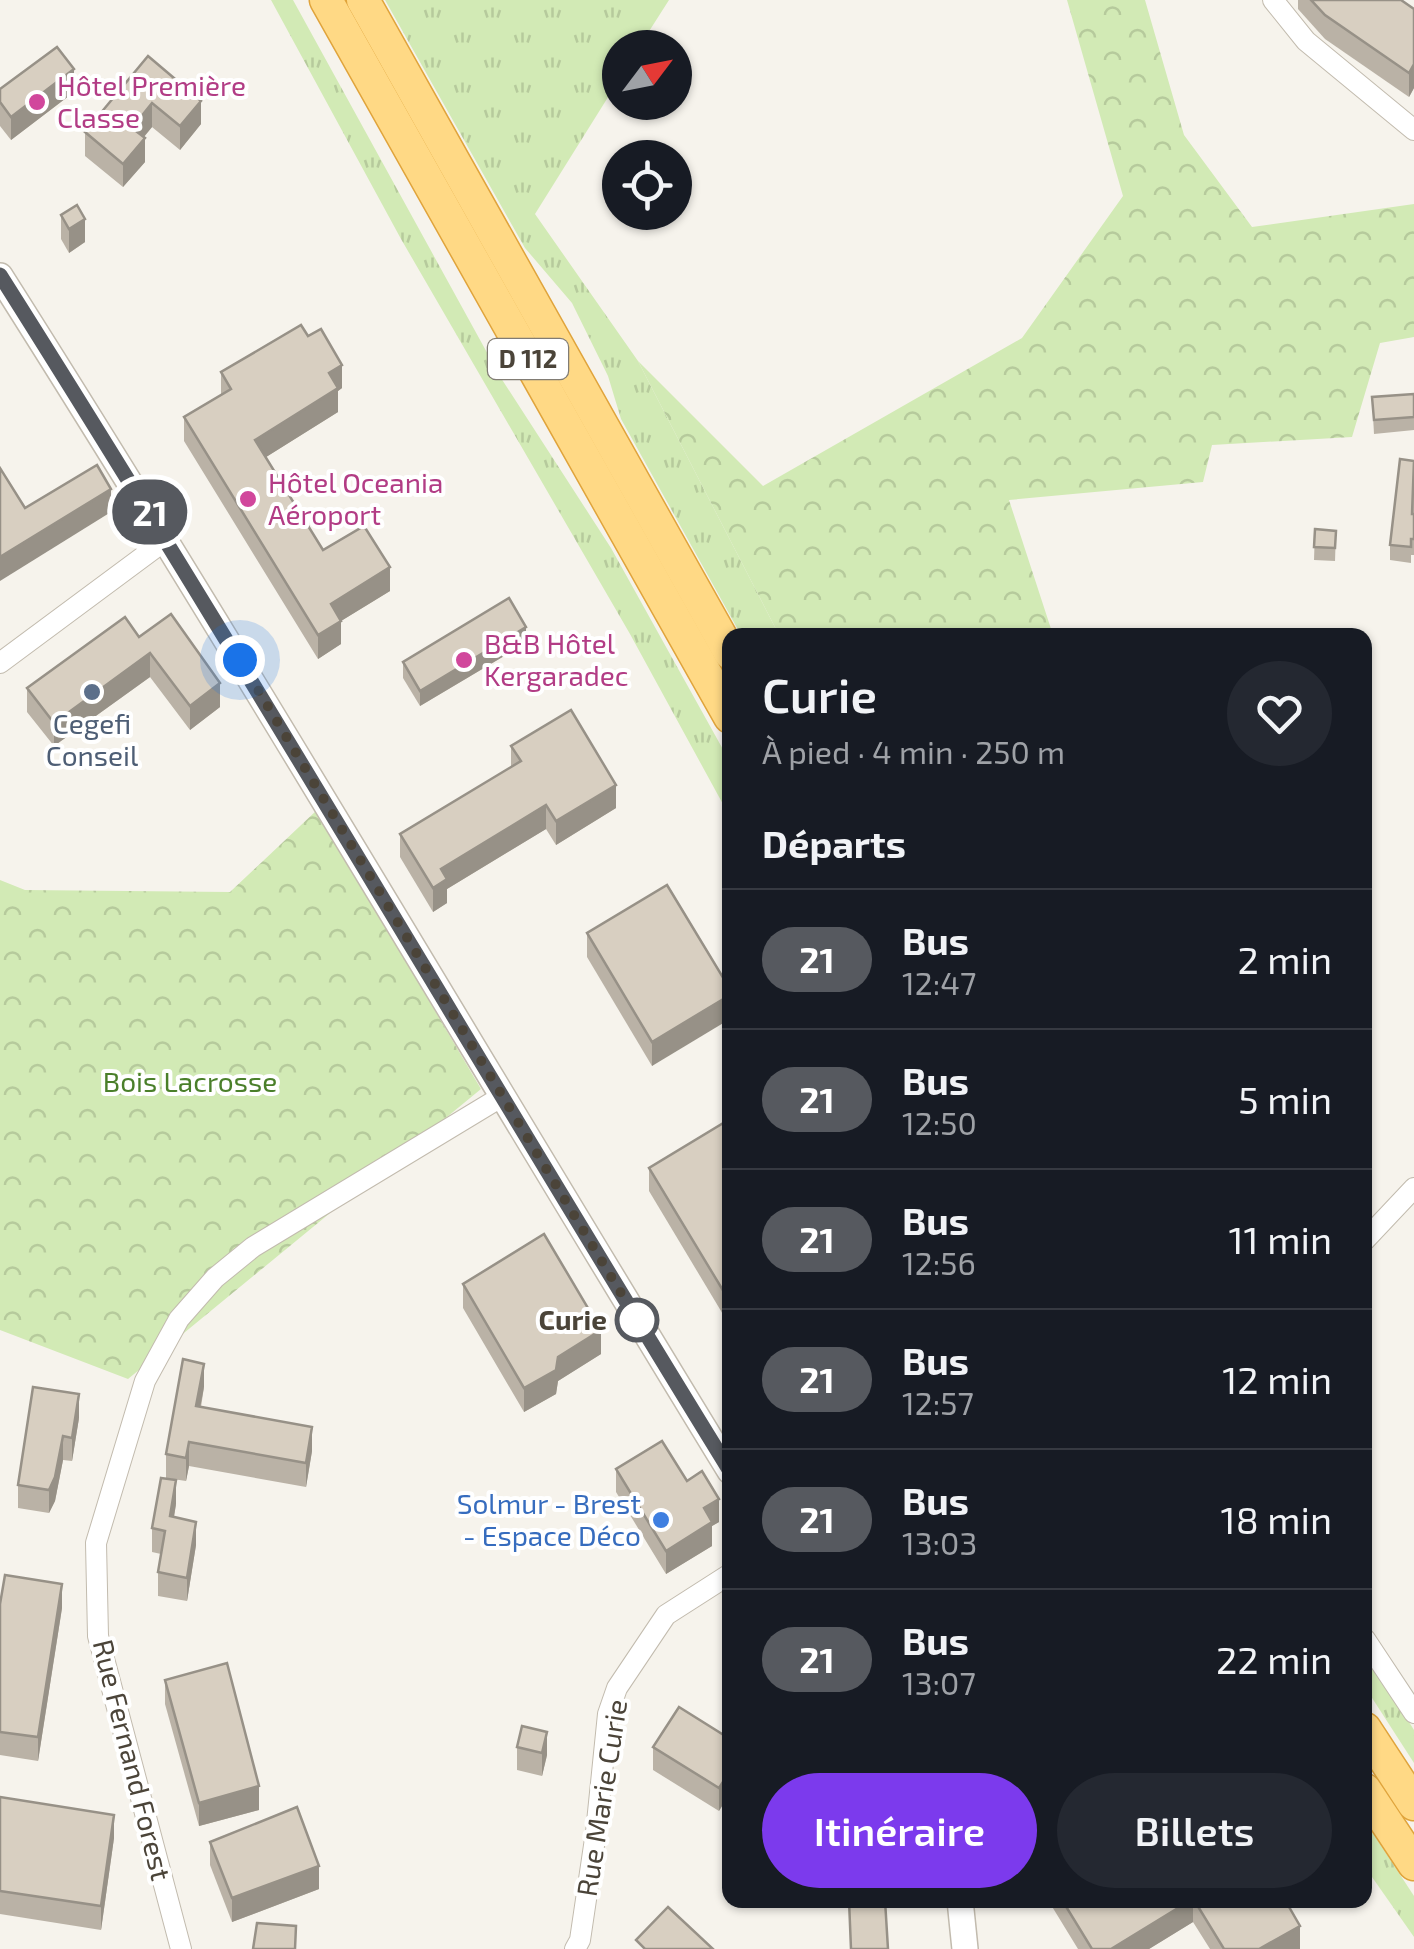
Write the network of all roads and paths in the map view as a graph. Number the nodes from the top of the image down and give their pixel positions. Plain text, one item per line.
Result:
1 (326, 0) edge
2 (363, 0) edge
3 (1272, 0) edge
4 (1414, 130) edge
5 (0, 276) edge
6 (167, 539) junction
7 (722, 638) edge
8 (0, 664) edge
9 (722, 704) edge
10 (501, 1097) junction
11 (1414, 1188) edge
12 (1372, 1233) edge
13 (722, 1459) edge
14 (722, 1579) edge
15 (1372, 1650) edge
16 (1414, 1713) edge
17 (1372, 1740) edge
18 (1372, 1801) edge
19 (1414, 1804) edge
20 (1414, 1864) edge
21 (961, 1908) edge
22 (181, 1949) edge
23 (575, 1949) edge
24 (965, 1949) edge

1 - 9 highway, D 112
2 - 7 highway, D 112
3 - 4 street
5 - 6 street
6 - 8 street
6 - 10 street
10 - 13 street
10 - 22 street, Rue Fernand Forest
11 - 12 street
14 - 23 street, Rue Marie Curie
15 - 16 street
17 - 19 highway
18 - 20 highway
21 - 24 street

